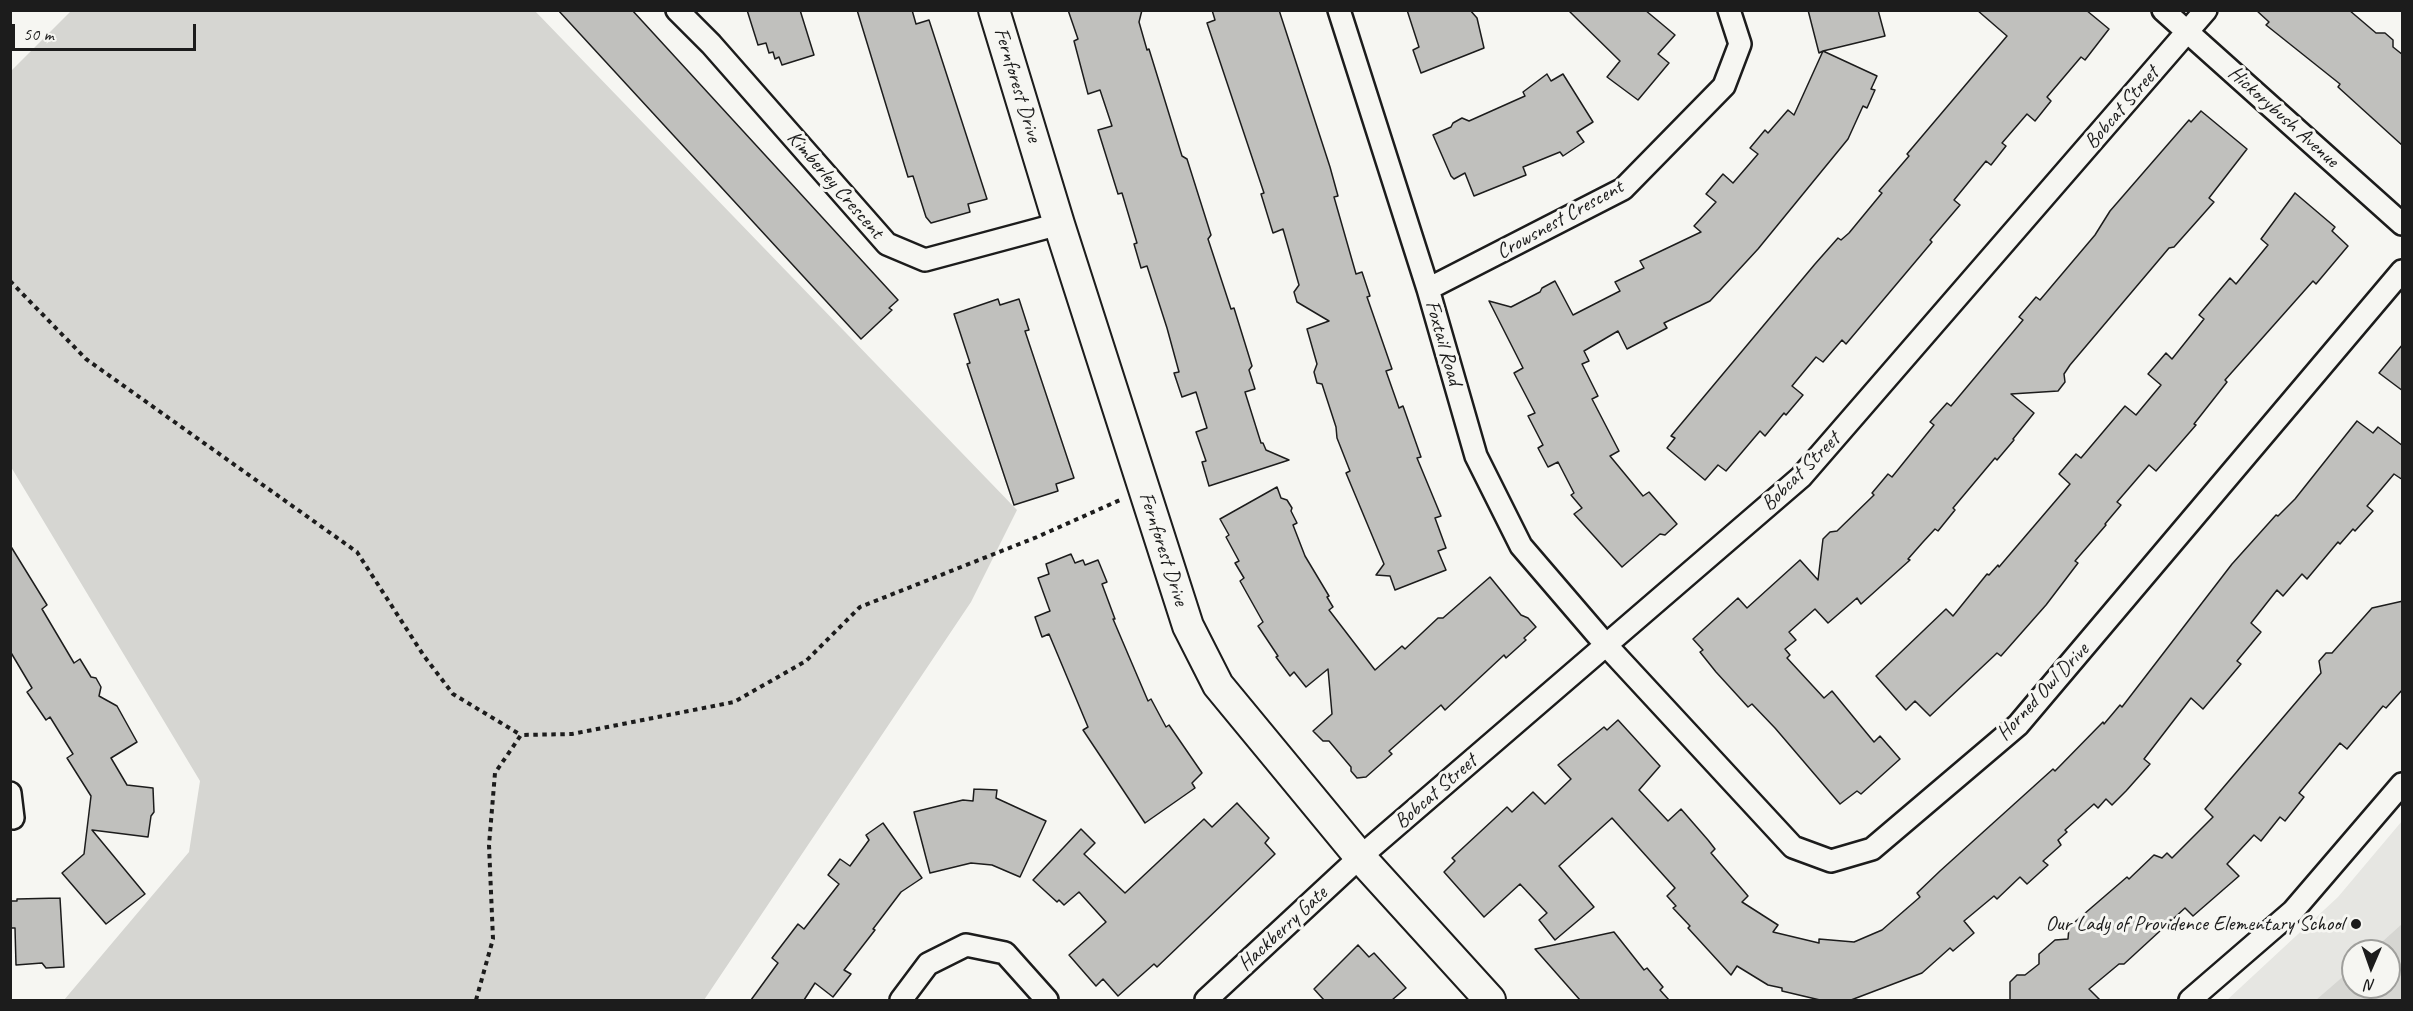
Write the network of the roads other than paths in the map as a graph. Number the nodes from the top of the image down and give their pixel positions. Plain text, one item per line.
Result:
1 (677, 10) edge
2 (696, 10) edge
3 (994, 10) edge
4 (1339, 10) edge
5 (1729, 10) edge
6 (2163, 10) edge
7 (2206, 10) edge
8 (2187, 33) junction
9 (711, 44) junction
10 (1059, 224) junction
11 (2403, 224) edge
12 (2403, 271) edge
13 (1428, 290) junction
14 (1606, 645) junction
15 (2403, 784) edge
16 (10, 793) edge
17 (13, 818) dead end
18 (1360, 857) junction
19 (901, 1000) edge
20 (1047, 1000) edge
21 (1206, 1000) edge
22 (1490, 1000) edge
23 (2190, 1000) edge

1 - 9 street, Kimberley Crescent
2 - 9 street, Kimberley Crescent
3 - 10 street, Fernforest Drive
4 - 13 street, Foxtail Road
5 - 13 street, Crowsnest Crescent
6 - 8 street, Hickorybush Avenue
7 - 8 street, Bobcat Street
8 - 11 street, Hickorybush Avenue
8 - 14 street, Bobcat Street
9 - 10 street, Kimberley Crescent
10 - 18 street, Fernforest Drive
12 - 14 street, Horned Owl Drive
13 - 14 street, Foxtail Road
14 - 18 street, Bobcat Street
15 - 23 street
16 - 17 street
18 - 21 street, Hackberry Gate
18 - 22 street, Fernforest Drive
19 - 20 street

